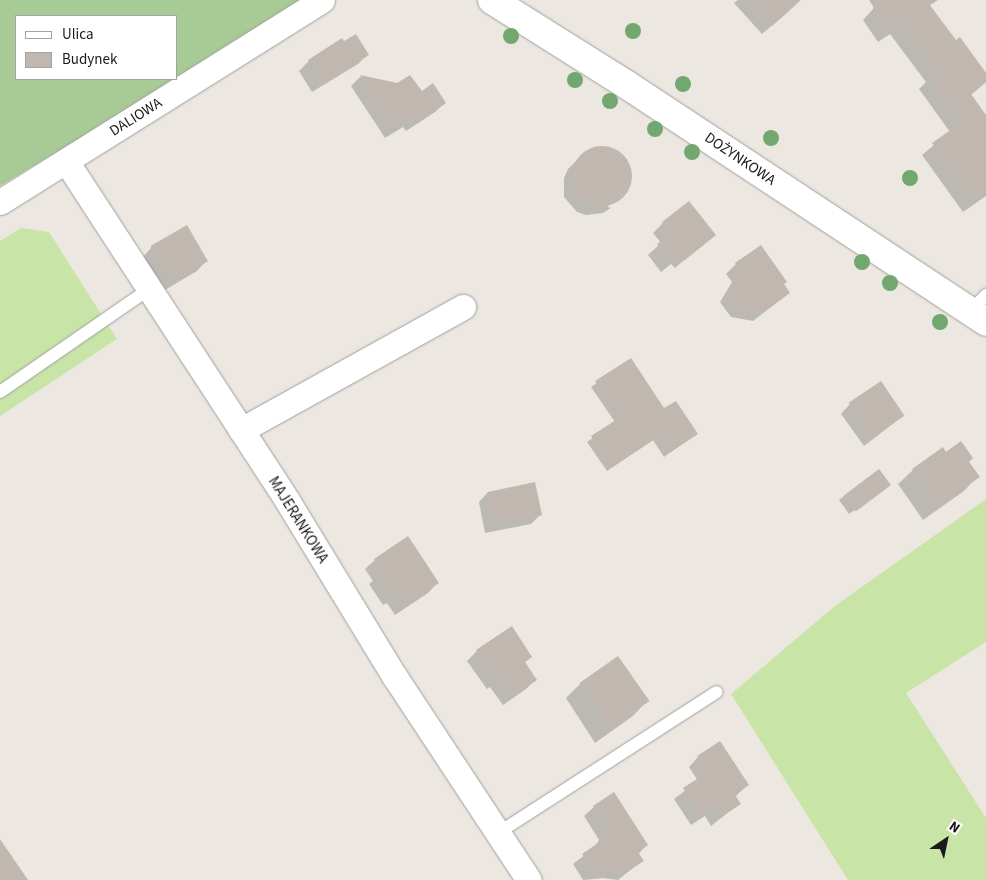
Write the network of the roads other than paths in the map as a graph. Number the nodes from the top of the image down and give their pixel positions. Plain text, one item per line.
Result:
1 (322, 0) edge
2 (492, 0) edge
3 (66, 161) junction
4 (0, 202) edge
5 (148, 290) junction
6 (463, 307) dead end
7 (981, 309) edge
8 (0, 392) edge
9 (241, 430) junction
10 (717, 692) dead end
11 (498, 833) junction
12 (529, 880) edge

1 - 3 street, DALIOWA
2 - 7 street, DOŻYNKOWA
3 - 4 street, DALIOWA
3 - 5 street, MAJERANKOWA
5 - 8 lane
5 - 9 street, MAJERANKOWA
6 - 9 street
9 - 11 street, MAJERANKOWA
10 - 11 lane
11 - 12 street, MAJERANKOWA

